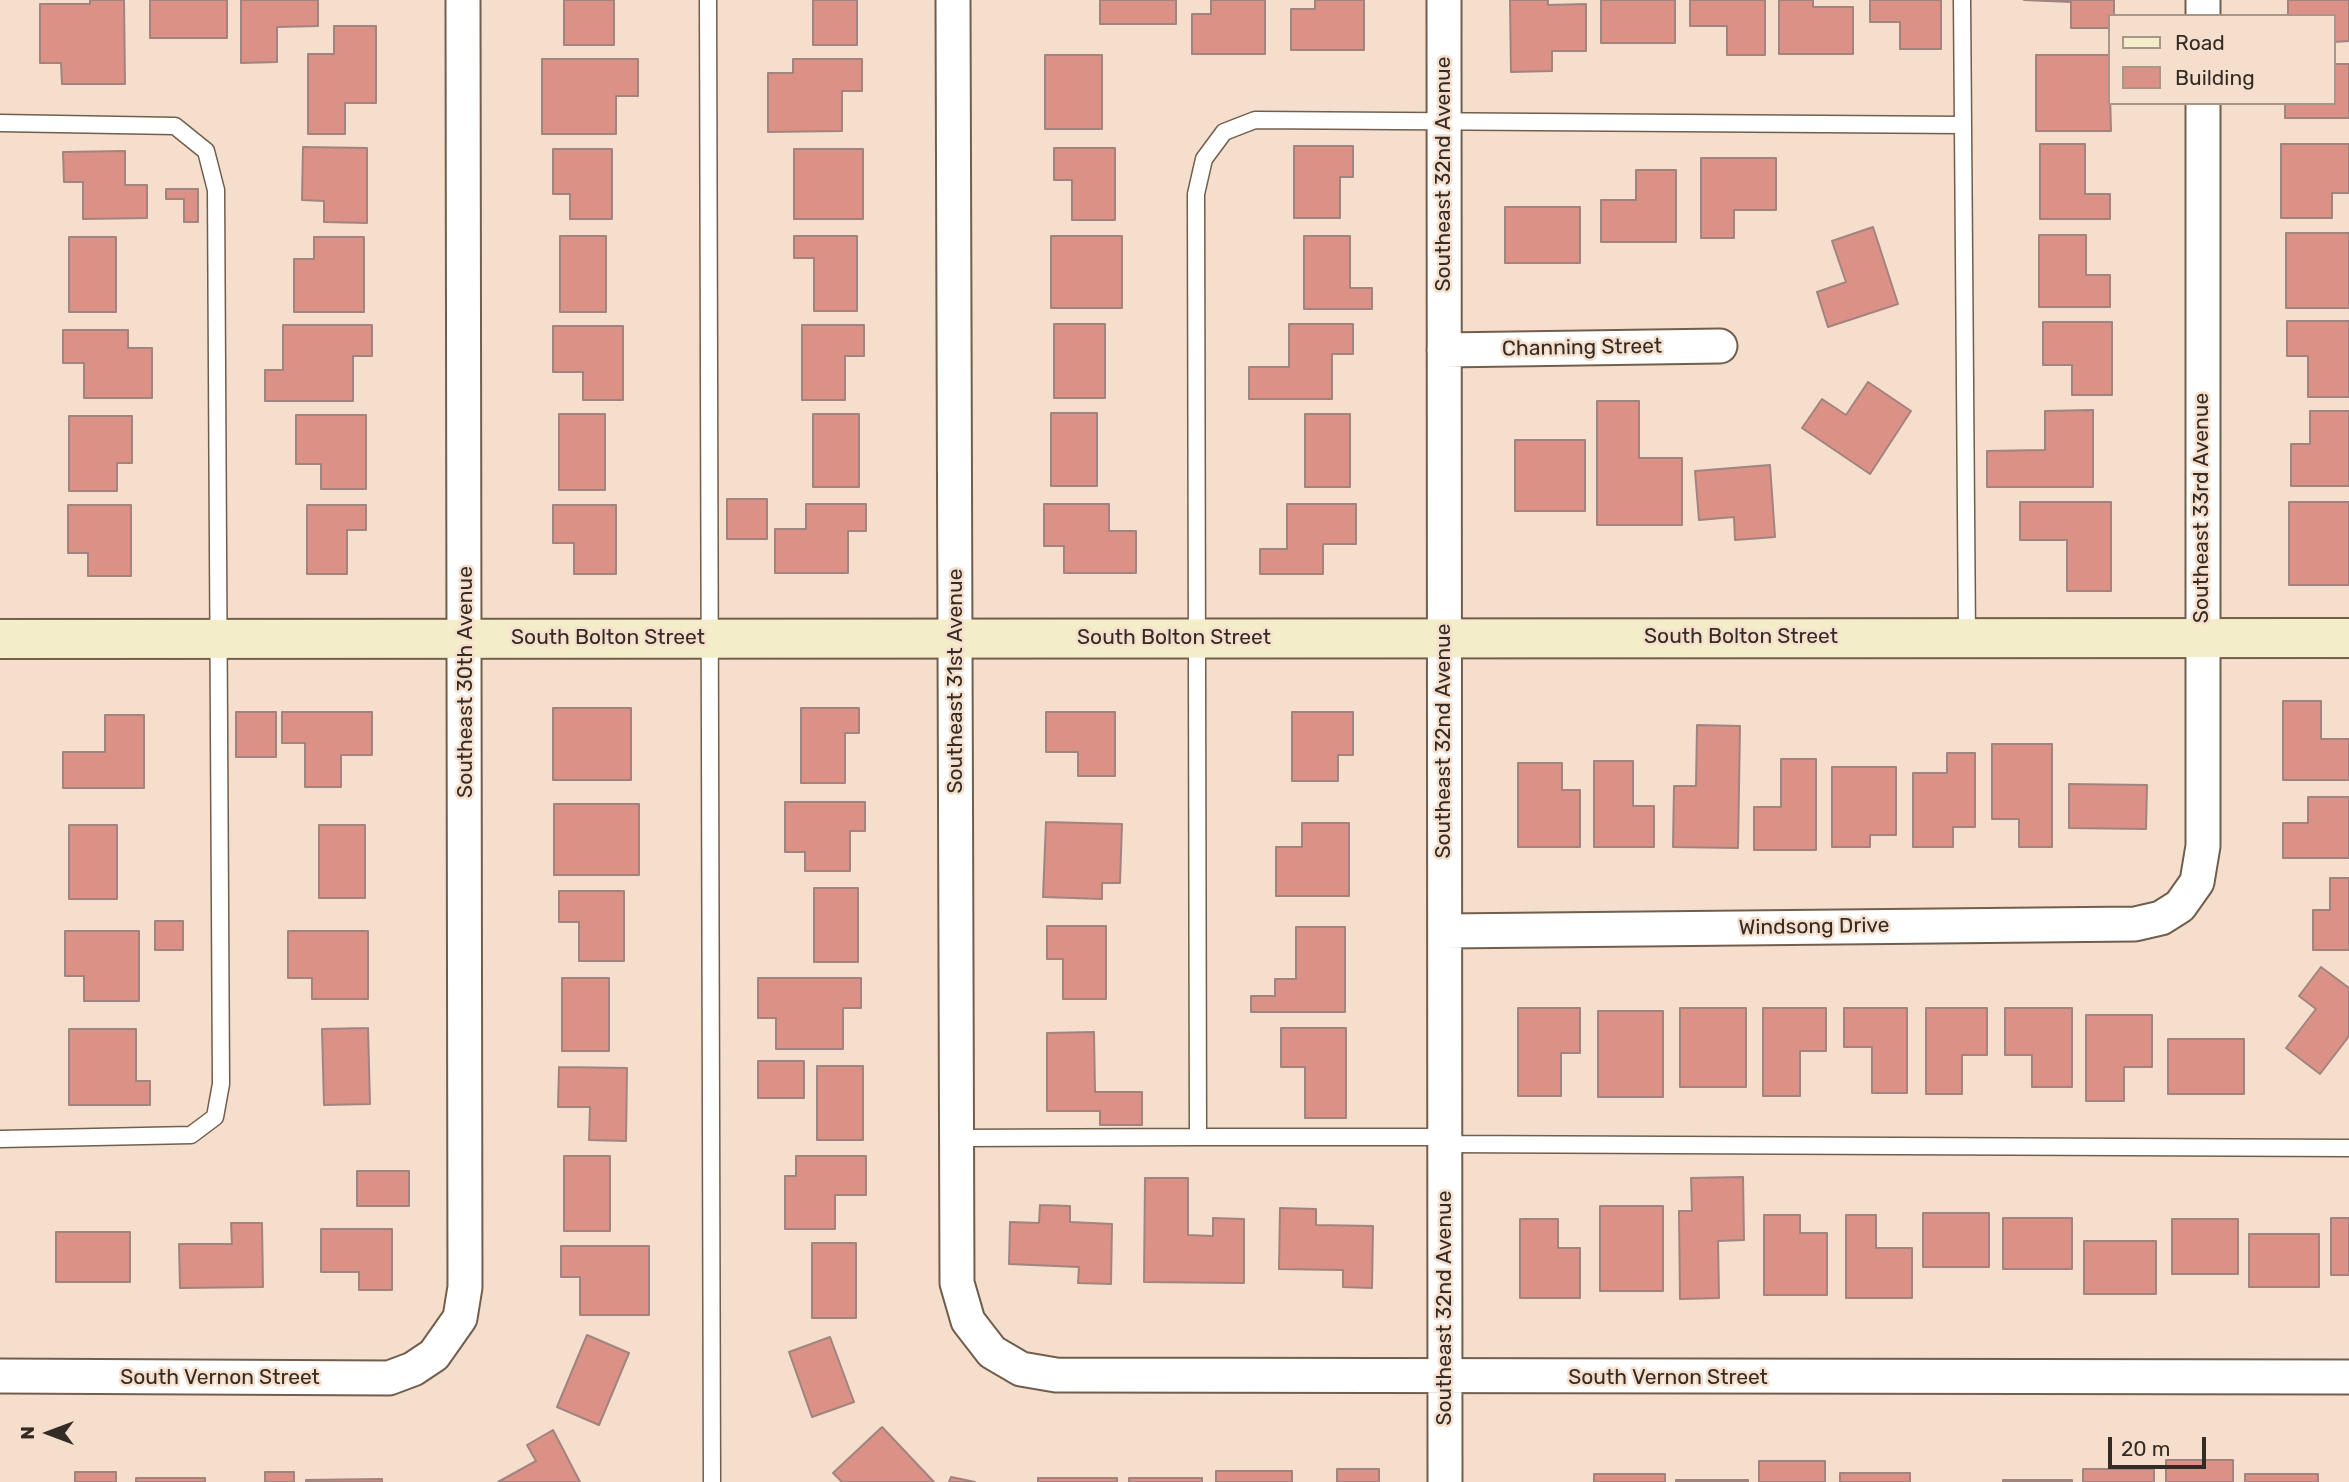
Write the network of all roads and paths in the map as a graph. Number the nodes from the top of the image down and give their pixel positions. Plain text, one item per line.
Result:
1 (463, 0) edge
2 (708, 0) edge
3 (953, 0) edge
4 (1444, 0) edge
5 (1962, 0) edge
6 (2203, 105) edge
7 (1444, 120) junction
8 (0, 123) edge
9 (1963, 125) junction
10 (1720, 346) dead end
11 (1444, 350) junction
12 (1444, 637) junction
13 (216, 638) junction
14 (466, 638) junction
15 (712, 638) junction
16 (1196, 638) junction
17 (1967, 638) junction
18 (2202, 638) junction
19 (2349, 638) edge
20 (0, 639) edge
21 (956, 639) junction
22 (2180, 906) joint
23 (1445, 931) junction
24 (1198, 1137) junction
25 (957, 1138) junction
26 (0, 1139) edge
27 (1445, 1141) junction
28 (2349, 1148) edge
29 (992, 1352) joint
30 (435, 1355) joint
31 (0, 1376) edge
32 (2349, 1377) edge
33 (1445, 1378) junction
34 (712, 1482) edge
35 (1445, 1482) edge

1 - 14 street, Southeast 30th Avenue
2 - 15 lane
3 - 21 street, Southeast 31st Avenue
4 - 7 street, Southeast 32nd Avenue
5 - 9 lane
6 - 18 street, Southeast 33rd Avenue
7 - 9 lane
7 - 11 street, Southeast 32nd Avenue
7 - 16 lane
8 - 13 lane
9 - 17 lane
10 - 11 street, Channing Street
11 - 12 street, Southeast 32nd Avenue
12 - 16 street, South Bolton Street
12 - 17 street, South Bolton Street
12 - 23 street, Southeast 32nd Avenue
13 - 14 street, South Bolton Street
13 - 20 street, South Bolton Street
13 - 26 lane
14 - 15 street, South Bolton Street
14 - 30 street, Southeast 30th Avenue
15 - 21 street, South Bolton Street
15 - 34 lane
16 - 21 street, South Bolton Street
16 - 24 lane
17 - 18 street, South Bolton Street
18 - 19 street, South Bolton Street
18 - 22 street, Southeast 33rd Avenue
21 - 25 street, Southeast 31st Avenue
22 - 23 street, Windsong Drive
23 - 27 street, Southeast 32nd Avenue
24 - 25 lane
24 - 27 lane
25 - 29 street, Southeast 31st Avenue
27 - 28 lane
27 - 33 street, Southeast 32nd Avenue
29 - 33 street, South Vernon Street
30 - 31 street, South Vernon Street
32 - 33 street, South Vernon Street
33 - 35 street, Southeast 32nd Avenue

